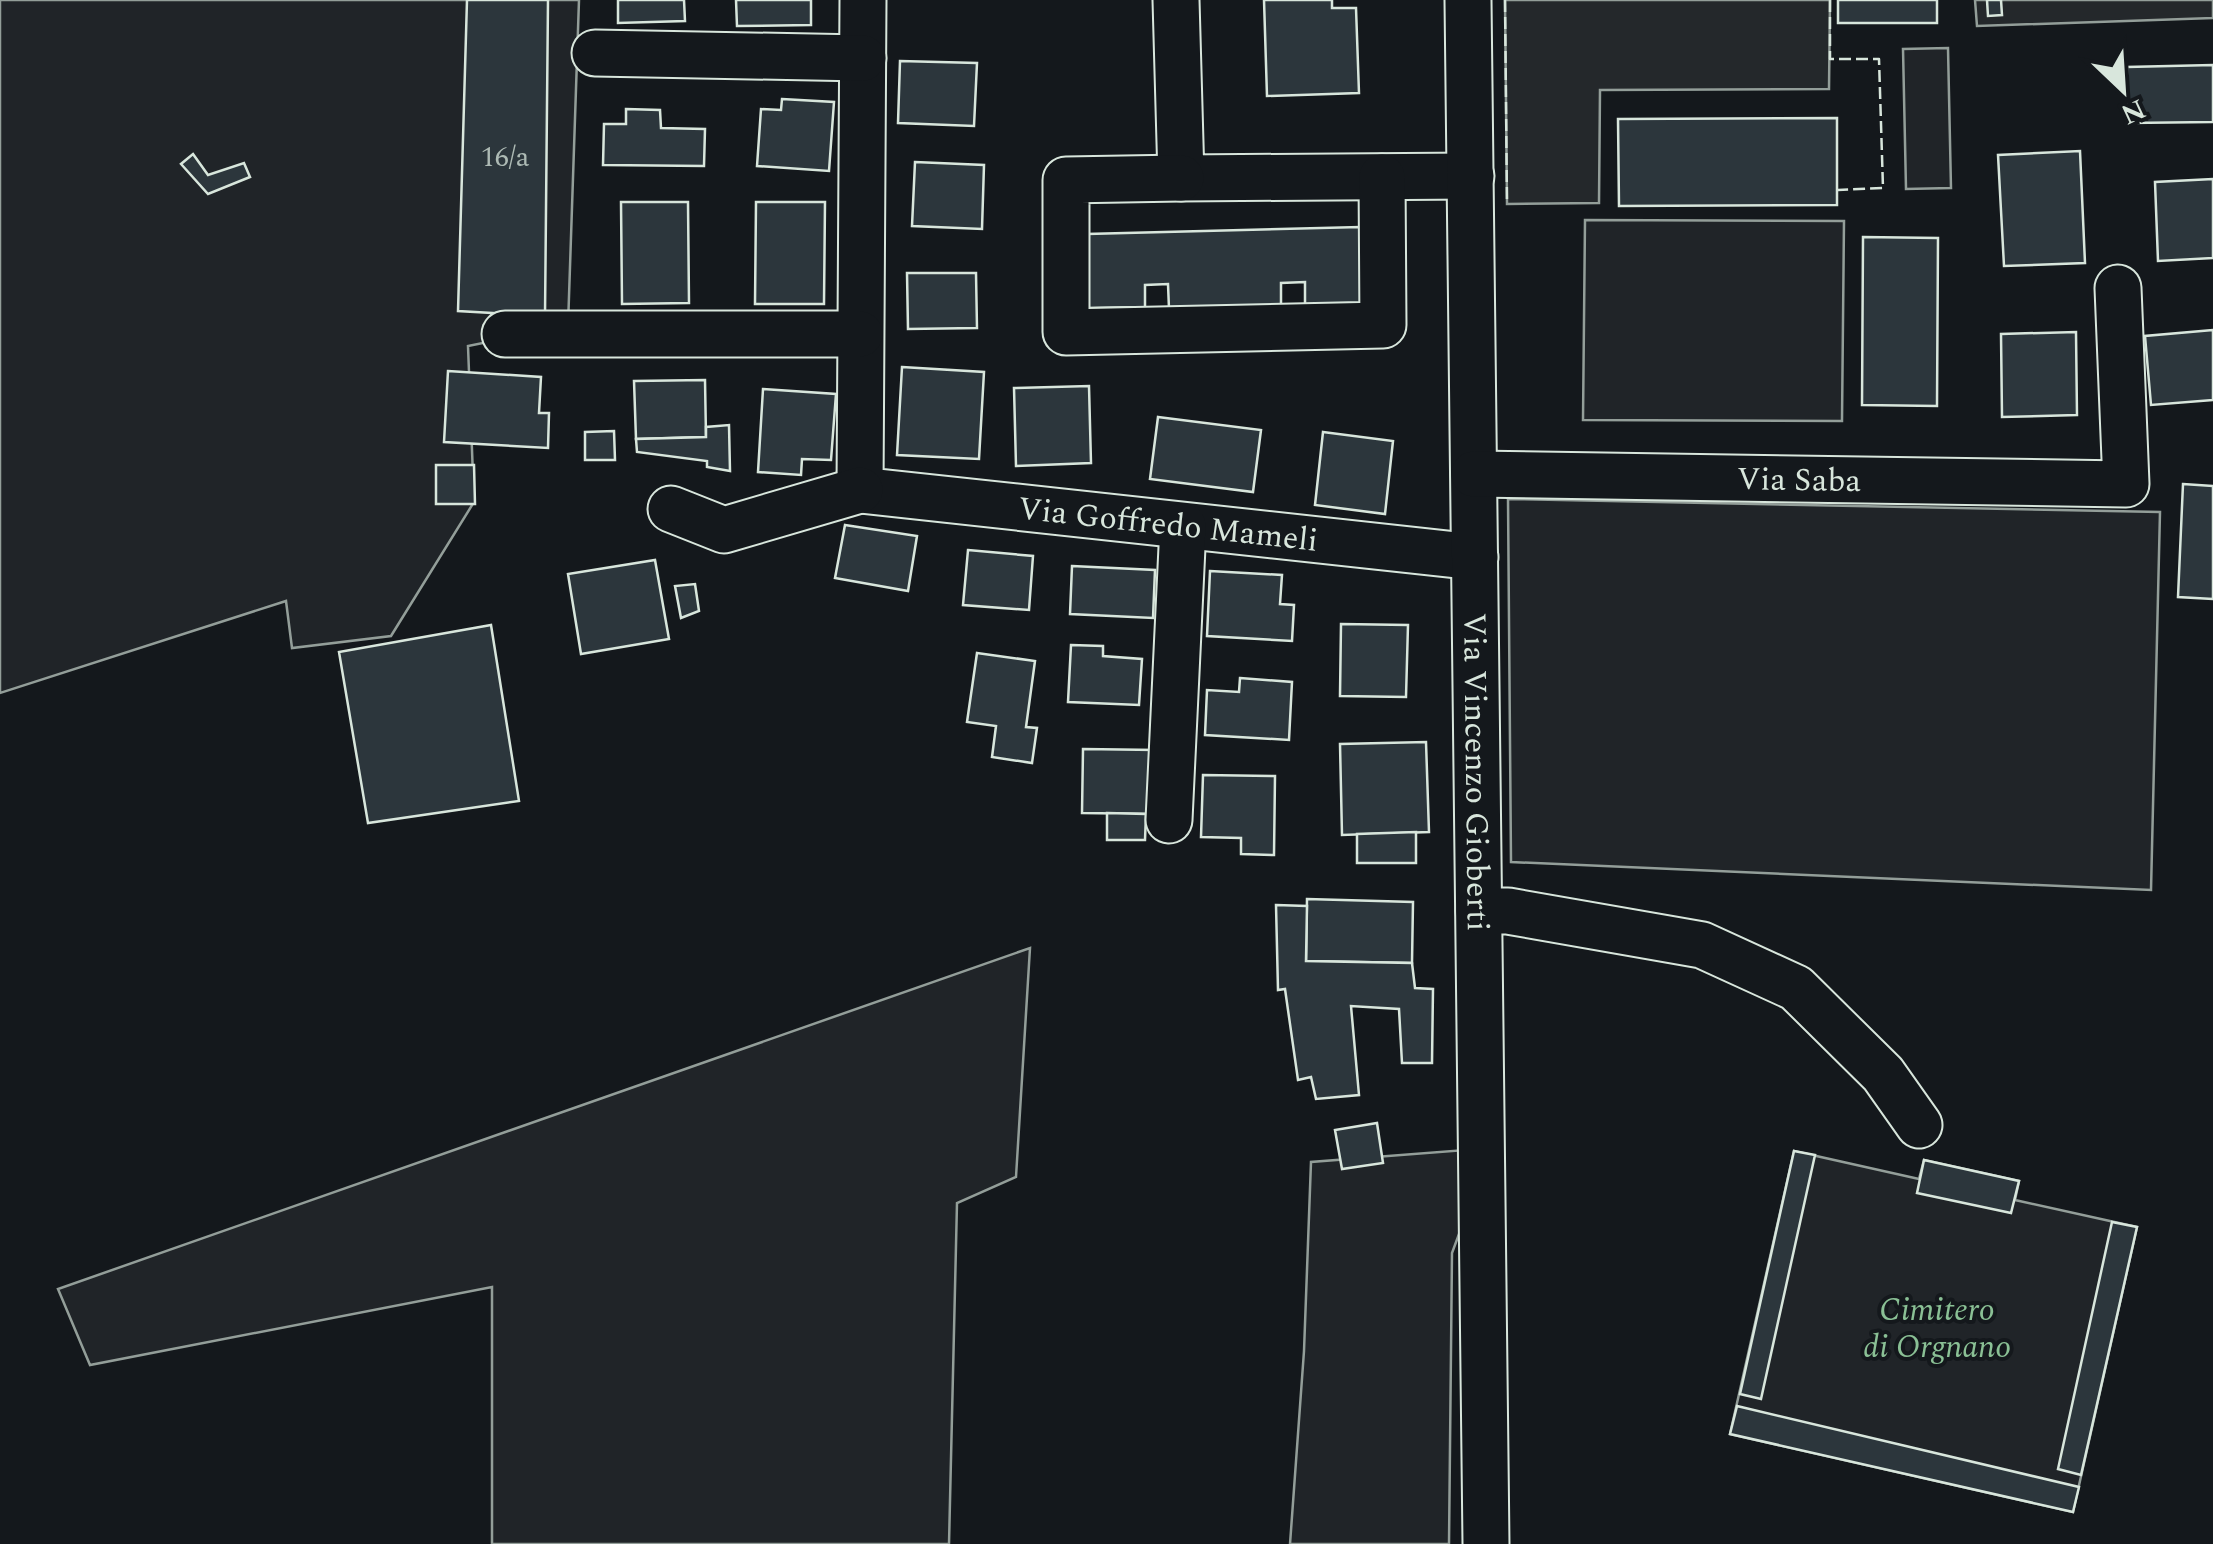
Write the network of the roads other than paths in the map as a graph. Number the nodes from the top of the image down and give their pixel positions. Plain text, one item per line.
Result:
1 (863, 0) edge
2 (1176, 0) edge
3 (1468, 0) edge
4 (595, 54) dead end
5 (863, 58) junction
6 (1472, 176) junction
7 (1181, 178) junction
8 (1382, 178) junction
9 (2118, 288) dead end
10 (505, 334) dead end
11 (860, 334) junction
12 (1474, 474) junction
13 (860, 490) junction
14 (671, 509) dead end
15 (1183, 526) junction
16 (1475, 557) junction
17 (1169, 820) dead end
18 (1479, 911) junction
19 (1918, 1125) dead end
20 (1486, 1544) edge

1 - 5 street
2 - 7 street
3 - 6 street, Via Vincenzo Gioberti
4 - 5 street
5 - 11 street
6 - 8 street
6 - 12 street, Via Vincenzo Gioberti
7 - 8 street
7 - 8 street
9 - 12 street, Via Saba
10 - 11 street
11 - 13 street
12 - 16 street, Via Vincenzo Gioberti
13 - 14 street, Via Goffredo Mameli
13 - 15 street, Via Goffredo Mameli
15 - 16 street, Via Goffredo Mameli
15 - 17 street
16 - 18 street, Via Vincenzo Gioberti
18 - 19 street
18 - 20 street, Via Vincenzo Gioberti

